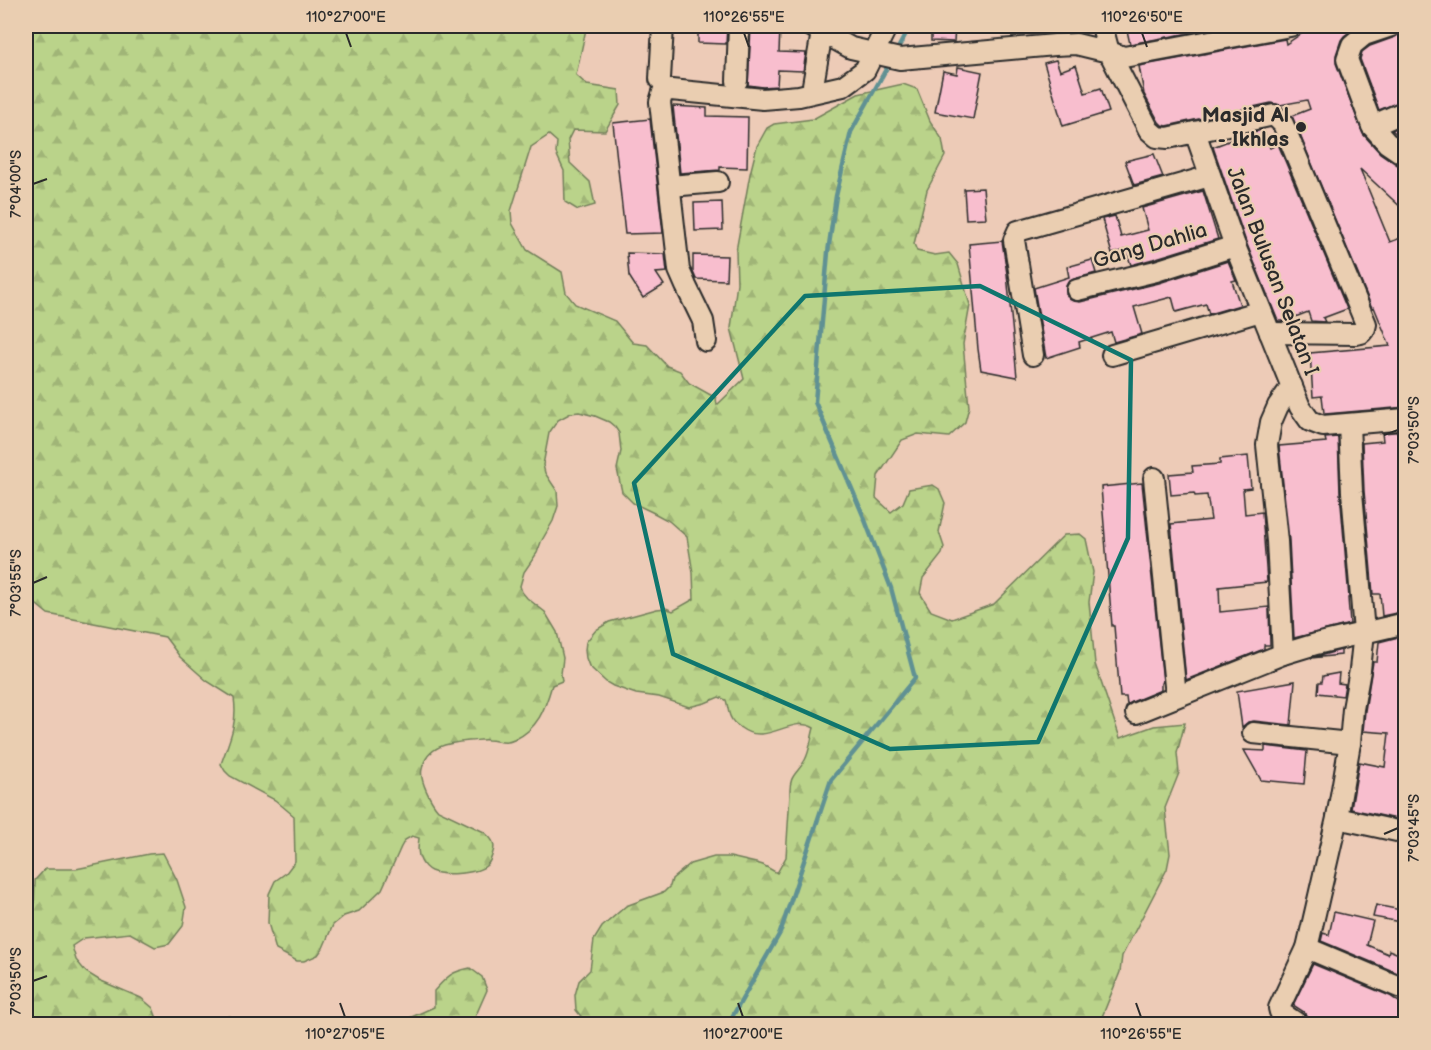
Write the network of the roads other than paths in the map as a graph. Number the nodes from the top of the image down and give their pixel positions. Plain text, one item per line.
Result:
1 (663, 26) edge
2 (739, 26) edge
3 (887, 26) edge
4 (1102, 26) edge
5 (1290, 26) edge
6 (1391, 26) edge
7 (816, 29) edge
8 (1109, 52) junction
9 (887, 56) junction
10 (660, 79) dead end
11 (737, 81) dead end
12 (813, 85) dead end
13 (1406, 111) edge
14 (1372, 126) junction
15 (1195, 132) junction
16 (1406, 156) edge
17 (1210, 176) junction
18 (718, 182) dead end
19 (670, 186) junction
20 (1235, 246) junction
21 (1077, 290) dead end
22 (1261, 311) junction
23 (1269, 333) junction
24 (706, 340) dead end
25 (1033, 355) dead end
26 (1112, 355) dead end
27 (1292, 386) junction
28 (1406, 419) edge
29 (1349, 424) junction
30 (1154, 478) dead end
31 (1406, 623) edge
32 (1364, 632) junction
33 (1283, 654) junction
34 (1176, 696) junction
35 (1136, 713) dead end
36 (1253, 733) dead end
37 (1350, 743) junction
38 (1336, 818) junction
39 (1406, 833) edge
40 (1307, 948) junction
41 (1406, 990) edge
42 (1298, 1024) edge

1 - 10 street
2 - 11 street
3 - 9 street
4 - 8 street
5 - 8 street
6 - 14 street
7 - 9 street
7 - 12 street
8 - 9 street
8 - 15 street
9 - 19 street
13 - 14 street
14 - 16 street
15 - 17 street, Jalan Bulusan Selatan I
15 - 23 street
17 - 20 street, Jalan Bulusan Selatan I
17 - 25 street
18 - 19 street
19 - 24 street
20 - 21 street, Gang Dahlia
20 - 22 street, Jalan Bulusan Selatan I
22 - 23 street, Jalan Bulusan Selatan I
22 - 26 street
23 - 27 street, Jalan Bulusan Selatan I
27 - 29 street, Jalan Bulusan Selatan I
27 - 33 street
28 - 29 street, Jalan Bulusan Selatan I
29 - 32 street
30 - 34 street
31 - 32 street
32 - 33 street
32 - 37 street
33 - 34 street
34 - 35 street
36 - 37 street
37 - 38 street
38 - 39 street
38 - 40 street
40 - 41 street
40 - 42 street

